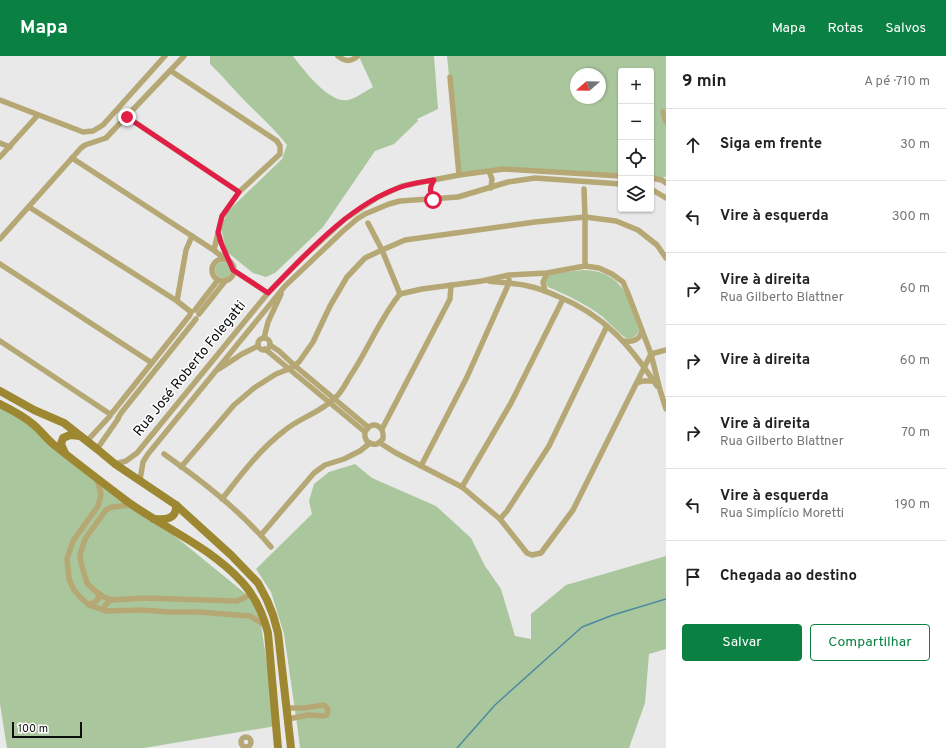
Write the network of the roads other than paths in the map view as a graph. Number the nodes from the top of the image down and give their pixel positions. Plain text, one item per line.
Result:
1 (165, 56) edge
2 (184, 56) edge
3 (338, 56) edge
4 (358, 56) edge
5 (171, 71) junction
6 (450, 77) dead end
7 (0, 100) edge
8 (663, 112) dead end
9 (38, 116) junction
10 (127, 117) junction
11 (666, 122) edge
12 (0, 143) edge
13 (10, 147) junction
14 (0, 157) edge
15 (72, 158) junction
16 (489, 171) junction
17 (459, 175) junction
18 (618, 176) edge
19 (654, 179) edge
20 (434, 180) junction
21 (666, 183) edge
22 (618, 184) edge
23 (491, 188) junction
24 (584, 189) dead end
25 (654, 191) edge
26 (239, 192) junction
27 (666, 198) edge
28 (433, 200) junction
29 (29, 207) junction
30 (585, 217) junction
31 (368, 223) dead end
32 (218, 232) junction
33 (192, 236) junction
34 (0, 239) edge
35 (215, 250) junction
36 (382, 250) junction
37 (666, 258) edge
38 (227, 260) junction
39 (215, 262) junction
40 (0, 264) edge
41 (584, 266) junction
42 (233, 270) junction
43 (547, 273) junction
44 (509, 275) junction
45 (218, 280) junction
46 (226, 280) junction
47 (485, 280) junction
48 (509, 284) junction
49 (451, 285) junction
50 (285, 286) junction
51 (545, 291) junction
52 (268, 293) junction
53 (400, 294) junction
54 (563, 299) junction
55 (178, 301) junction
56 (194, 313) junction
57 (607, 326) junction
58 (642, 331) junction
59 (264, 338) junction
60 (0, 341) edge
61 (623, 341) junction
62 (270, 344) junction
63 (258, 346) junction
64 (265, 350) junction
65 (666, 350) edge
66 (651, 354) junction
67 (151, 363) junction
68 (159, 364) junction
69 (294, 365) junction
70 (645, 367) junction
71 (289, 369) junction
72 (154, 370) junction
73 (213, 372) junction
74 (654, 381) junction
75 (637, 383) junction
76 (660, 390) junction
77 (0, 391) edge
78 (335, 398) junction
79 (329, 402) junction
80 (0, 404) edge
81 (666, 409) edge
82 (110, 414) junction
83 (118, 419) junction
84 (367, 429) junction
85 (382, 429) junction
86 (84, 438) junction
87 (370, 443) junction
88 (380, 443) junction
89 (97, 449) junction
90 (65, 454) junction
91 (164, 454) dead end
92 (115, 464) junction
93 (421, 466) junction
94 (181, 467) junction
95 (97, 478) junction
96 (140, 480) junction
97 (462, 487) junction
98 (222, 499) junction
99 (132, 504) junction
100 (176, 505) junction
101 (154, 519) junction
102 (500, 519) junction
103 (261, 535) junction
104 (73, 541) junction
105 (83, 545) junction
106 (271, 547) dead end
107 (68, 555) junction
108 (80, 559) junction
109 (97, 592) junction
110 (252, 594) junction
111 (112, 600) junction
112 (170, 600) junction
113 (188, 600) junction
114 (89, 605) junction
115 (106, 611) junction
116 (168, 612) junction
117 (186, 612) junction
118 (266, 626) junction
119 (286, 708) junction
120 (288, 719) junction
121 (278, 748) edge
122 (291, 748) edge

1 - 9 street
2 - 5 street
3 - 4 street
5 - 10 street
5 - 26 street
6 - 17 street
7 - 9 street
8 - 11 street
9 - 13 street
10 - 15 street
10 - 26 street
12 - 13 street
13 - 14 street
15 - 29 street
15 - 33 street
16 - 17 street, Rua José Roberto Folegatti
16 - 18 street, Rua José Roberto Folegatti
16 - 23 street
17 - 20 street, Rua José Roberto Folegatti
19 - 21 street
20 - 28 street
20 - 52 street, Rua José Roberto Folegatti
22 - 23 street
23 - 28 street
24 - 30 street
25 - 27 street
26 - 32 street
28 - 50 street
29 - 34 street
29 - 55 street
30 - 36 street
30 - 37 street
30 - 41 street
31 - 36 street
32 - 35 street
32 - 38 street
33 - 35 street
33 - 55 street
35 - 38 street
35 - 39 street
36 - 53 street
36 - 69 street
38 - 39 street
38 - 42 street
39 - 45 street
40 - 67 street
41 - 43 street
41 - 58 street
42 - 46 street
42 - 52 street
43 - 44 street
43 - 51 street
44 - 47 street
44 - 48 street
45 - 46 street
45 - 56 street
46 - 56 street
47 - 48 street
47 - 49 street
48 - 51 street
48 - 93 street
49 - 53 street
49 - 85 street
50 - 59 street
50 - 73 street
51 - 54 street
52 - 92 street, Rua José Roberto Folegatti
53 - 78 street
54 - 57 street
54 - 97 street
55 - 56 street
56 - 67 street
56 - 68 street
57 - 61 street
57 - 102 street
58 - 61 street
58 - 66 street
59 - 62 street
59 - 63 street
60 - 82 street
61 - 70 street
62 - 64 street
62 - 69 street
63 - 64 street
63 - 73 street
64 - 71 street
65 - 66 street
66 - 70 street
66 - 76 street
67 - 68 street
67 - 72 street
67 - 82 street
68 - 72 street
69 - 71 street
69 - 78 street
70 - 74 street
70 - 75 street
71 - 79 street
71 - 94 street
72 - 83 street
73 - 96 street
74 - 75 street
74 - 76 street
75 - 102 street
76 - 81 street
77 - 86 main road
78 - 79 street
78 - 84 street
79 - 84 street
79 - 98 street
80 - 90 main road
82 - 83 street
82 - 86 street
83 - 89 street
84 - 85 street
84 - 87 street
85 - 88 street
86 - 89 main road
86 - 90 main road
87 - 88 street
87 - 103 street
88 - 93 street
89 - 92 main road
90 - 95 main road
91 - 94 street
92 - 96 main road
93 - 97 street
94 - 98 street
95 - 99 main road
95 - 104 street
96 - 100 main road
97 - 102 street
98 - 103 street
99 - 101 main road
99 - 105 street
100 - 101 main road
100 - 119 main road
101 - 110 main road
103 - 106 street
104 - 105 street
104 - 107 street
105 - 108 street
107 - 108 street
107 - 114 street
108 - 109 street
109 - 111 street
109 - 114 street
110 - 113 street
110 - 118 main road
111 - 112 street
111 - 115 street
112 - 113 street
112 - 116 street
113 - 117 street
114 - 115 street
115 - 116 street
116 - 117 street
117 - 118 street
118 - 121 main road
119 - 120 main road
119 - 120 street
120 - 122 main road

